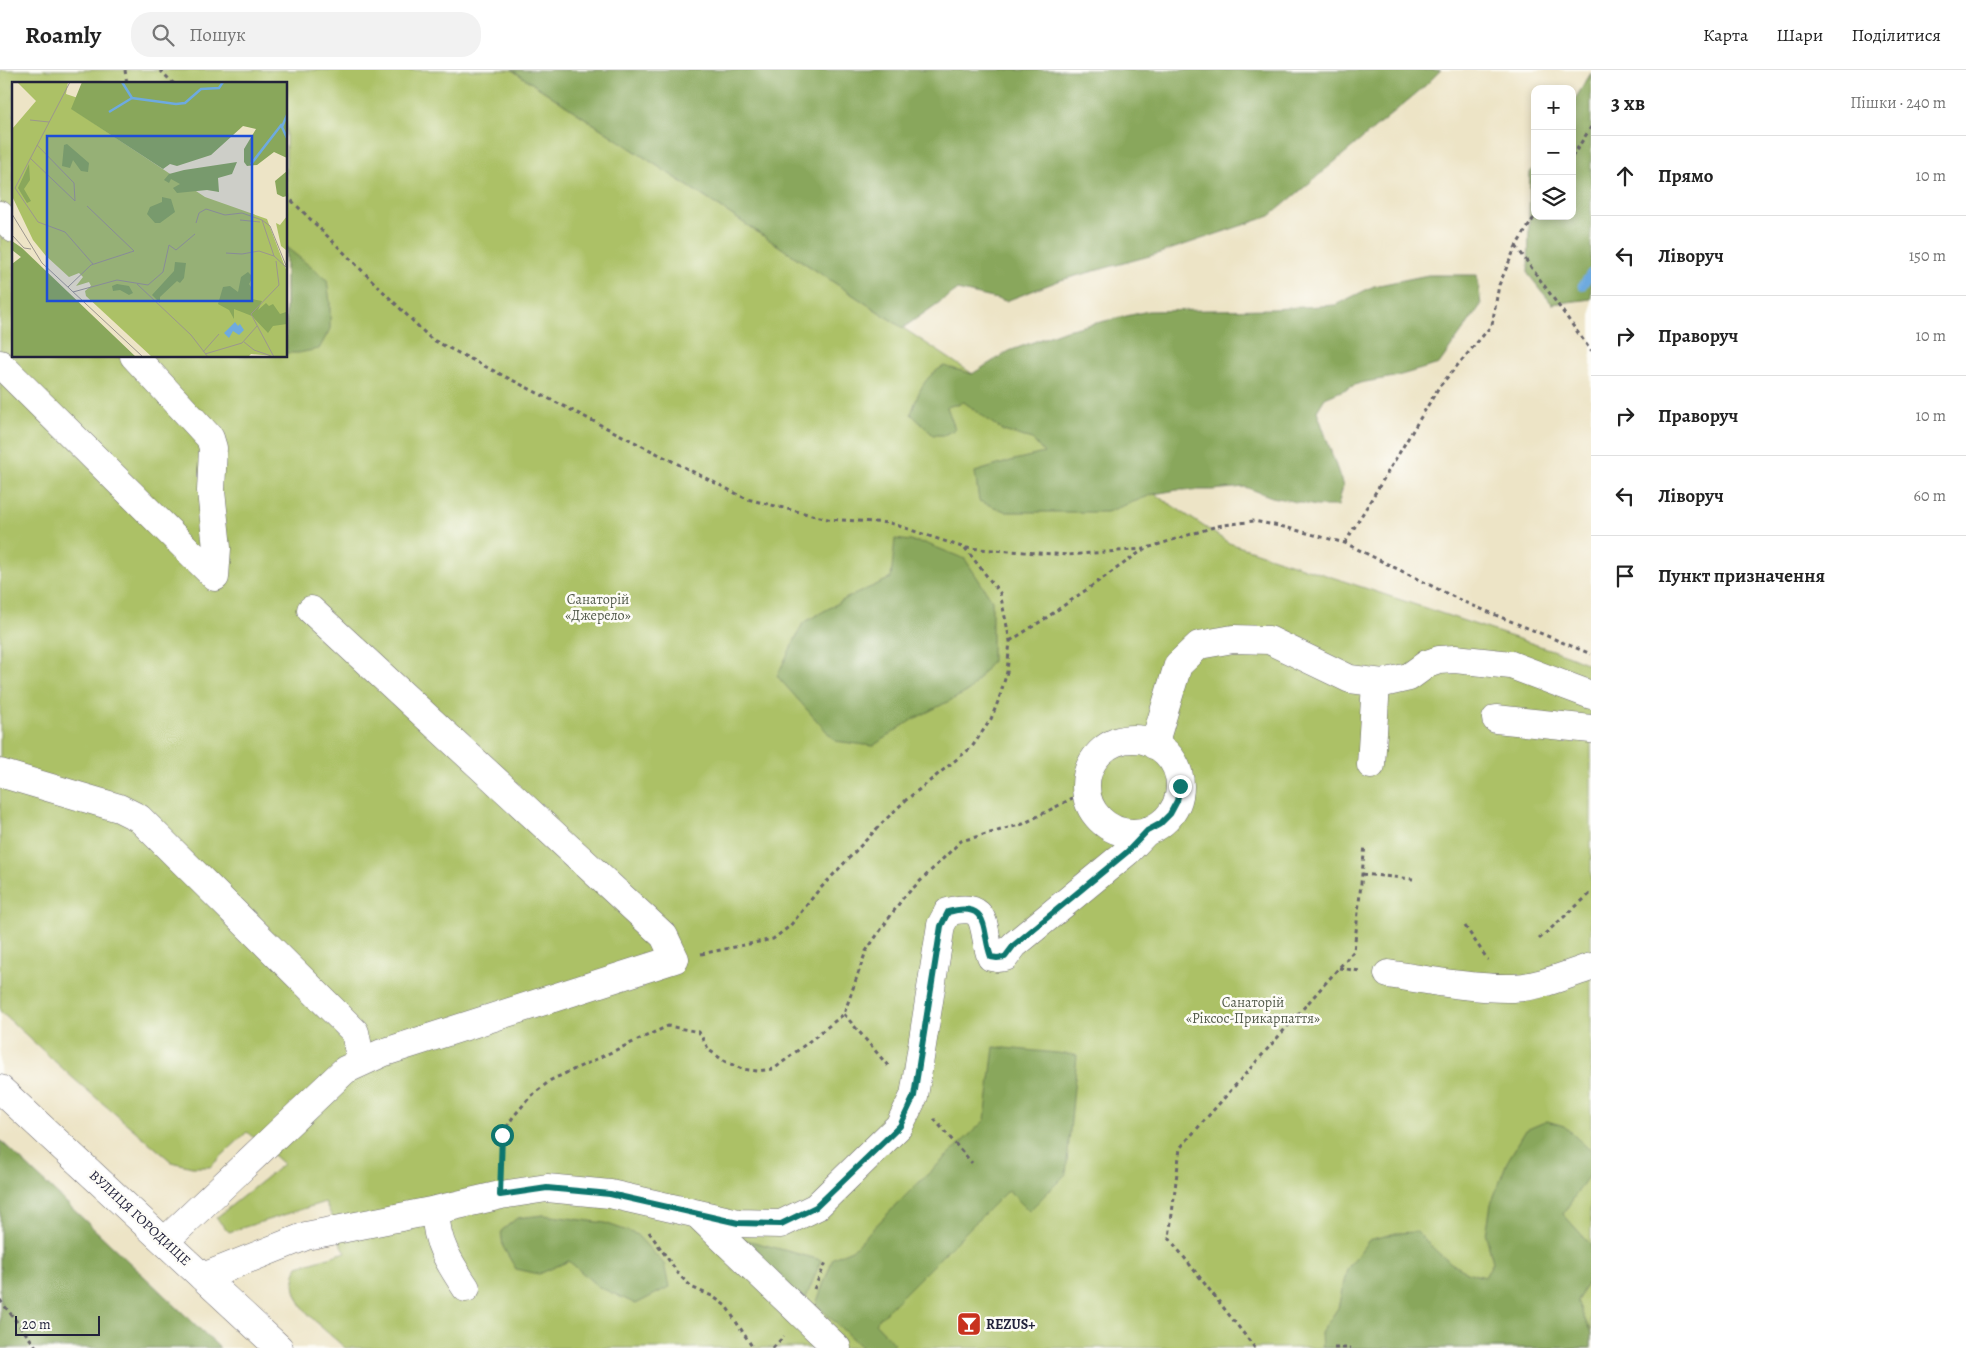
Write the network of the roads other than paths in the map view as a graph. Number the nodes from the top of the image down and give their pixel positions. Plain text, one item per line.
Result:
1 (0, 215) edge
2 (12, 227) edge
3 (136, 358) edge
4 (0, 364) edge
5 (310, 610) dead end
6 (1376, 682) junction
7 (1591, 695) edge
8 (1496, 719) dead end
9 (1591, 729) edge
10 (1154, 745) junction
11 (1371, 765) dead end
12 (0, 773) edge
13 (1147, 831) junction
14 (1591, 967) edge
15 (1388, 974) dead end
16 (361, 1062) junction
17 (0, 1089) edge
18 (436, 1210) junction
19 (696, 1213) junction
20 (165, 1242) junction
21 (203, 1277) junction
22 (466, 1288) dead end
23 (280, 1348) edge
24 (837, 1348) edge

1 - 2 street
3 - 4 street
5 - 16 street
6 - 7 street
6 - 10 street
6 - 11 street
8 - 9 street
10 - 13 street
10 - 13 street
12 - 16 street
13 - 19 street
14 - 15 street
16 - 20 street
17 - 20 street, ВУЛИЦЯ ГОРОДИЩЕ
18 - 19 street
18 - 21 street
18 - 22 street
19 - 24 street
20 - 21 street, ВУЛИЦЯ ГОРОДИЩЕ
21 - 23 street, ВУЛИЦЯ ГОРОДИЩЕ

